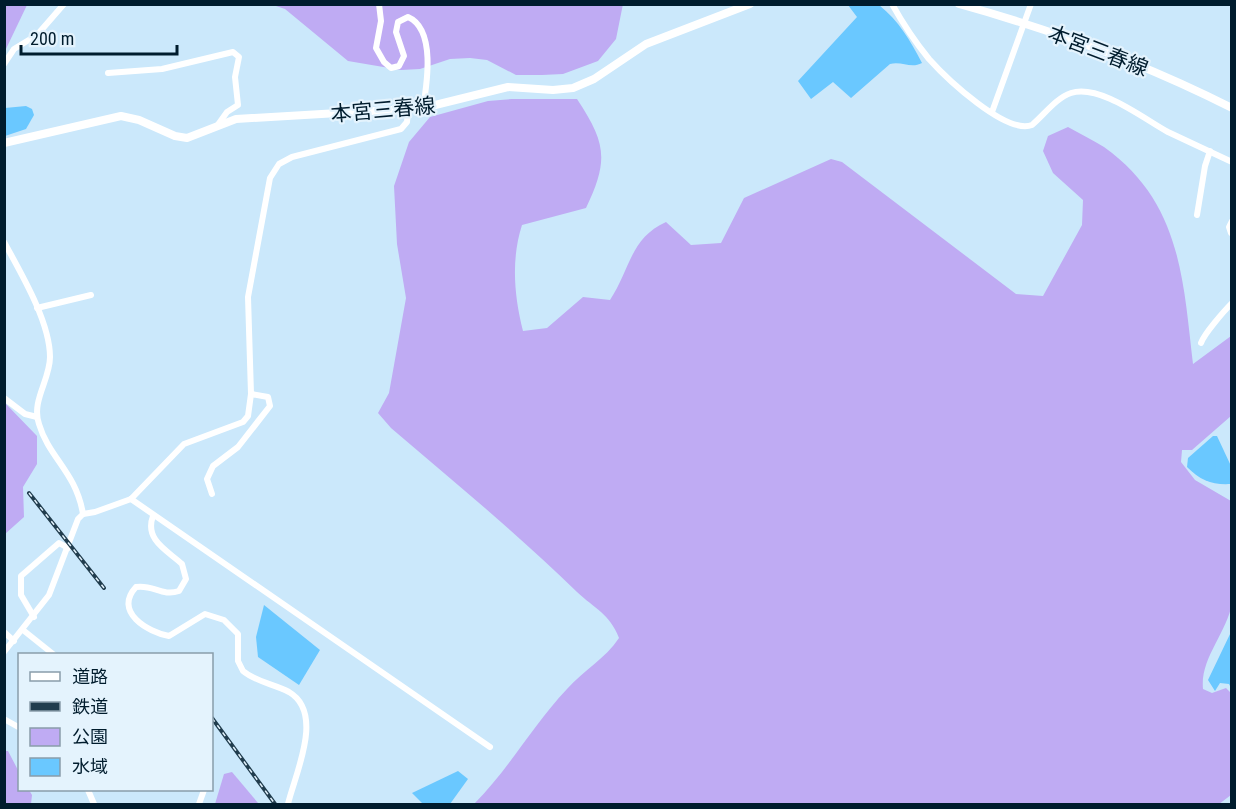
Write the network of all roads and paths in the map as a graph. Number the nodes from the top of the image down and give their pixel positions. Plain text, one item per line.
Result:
1 (64, 4) edge
2 (379, 4) edge
3 (750, 4) edge
4 (892, 4) edge
5 (959, 4) edge
6 (1031, 4) edge
7 (1024, 24) junction
8 (4, 64) edge
9 (108, 73) dead end
10 (423, 108) junction
11 (1232, 108) edge
12 (408, 110) junction
13 (992, 112) junction
14 (217, 126) junction
15 (4, 143) edge
16 (1210, 152) junction
17 (1232, 162) edge
18 (1197, 215) dead end
19 (1232, 221) edge
20 (1231, 233) edge
21 (4, 242) edge
22 (91, 295) dead end
23 (1232, 303) edge
24 (37, 308) junction
25 (1202, 343) dead end
26 (251, 394) junction
27 (4, 398) edge
28 (37, 417) junction
29 (212, 494) dead end
30 (131, 499) junction
31 (83, 514) junction
32 (153, 516) junction
33 (68, 548) junction
34 (34, 617) junction
35 (23, 630) junction
36 (4, 632) edge
37 (14, 640) junction
38 (4, 652) edge
39 (51, 653) edge
40 (4, 719) edge
41 (18, 727) edge
42 (490, 747) dead end
43 (288, 804) edge

1 - 8 street
2 - 10 street
3 - 10 main road, 本宮三春線
4 - 13 street
5 - 7 main road, 本宮三春線
6 - 7 street
7 - 11 main road, 本宮三春線
7 - 13 street
9 - 14 street
10 - 12 main road, 本宮三春線
12 - 14 main road, 本宮三春線
12 - 26 street
13 - 16 street
14 - 15 main road, 本宮三春線
16 - 17 street
16 - 18 street
19 - 20 street
21 - 24 street
22 - 24 street
23 - 25 street
24 - 28 street
26 - 29 street
26 - 30 street
27 - 28 street
28 - 31 street
30 - 31 street
30 - 32 street
31 - 33 street
32 - 42 street
32 - 43 street
33 - 34 street
33 - 34 street
34 - 35 street
35 - 37 street
35 - 39 street
36 - 37 street
37 - 38 street
40 - 41 street

